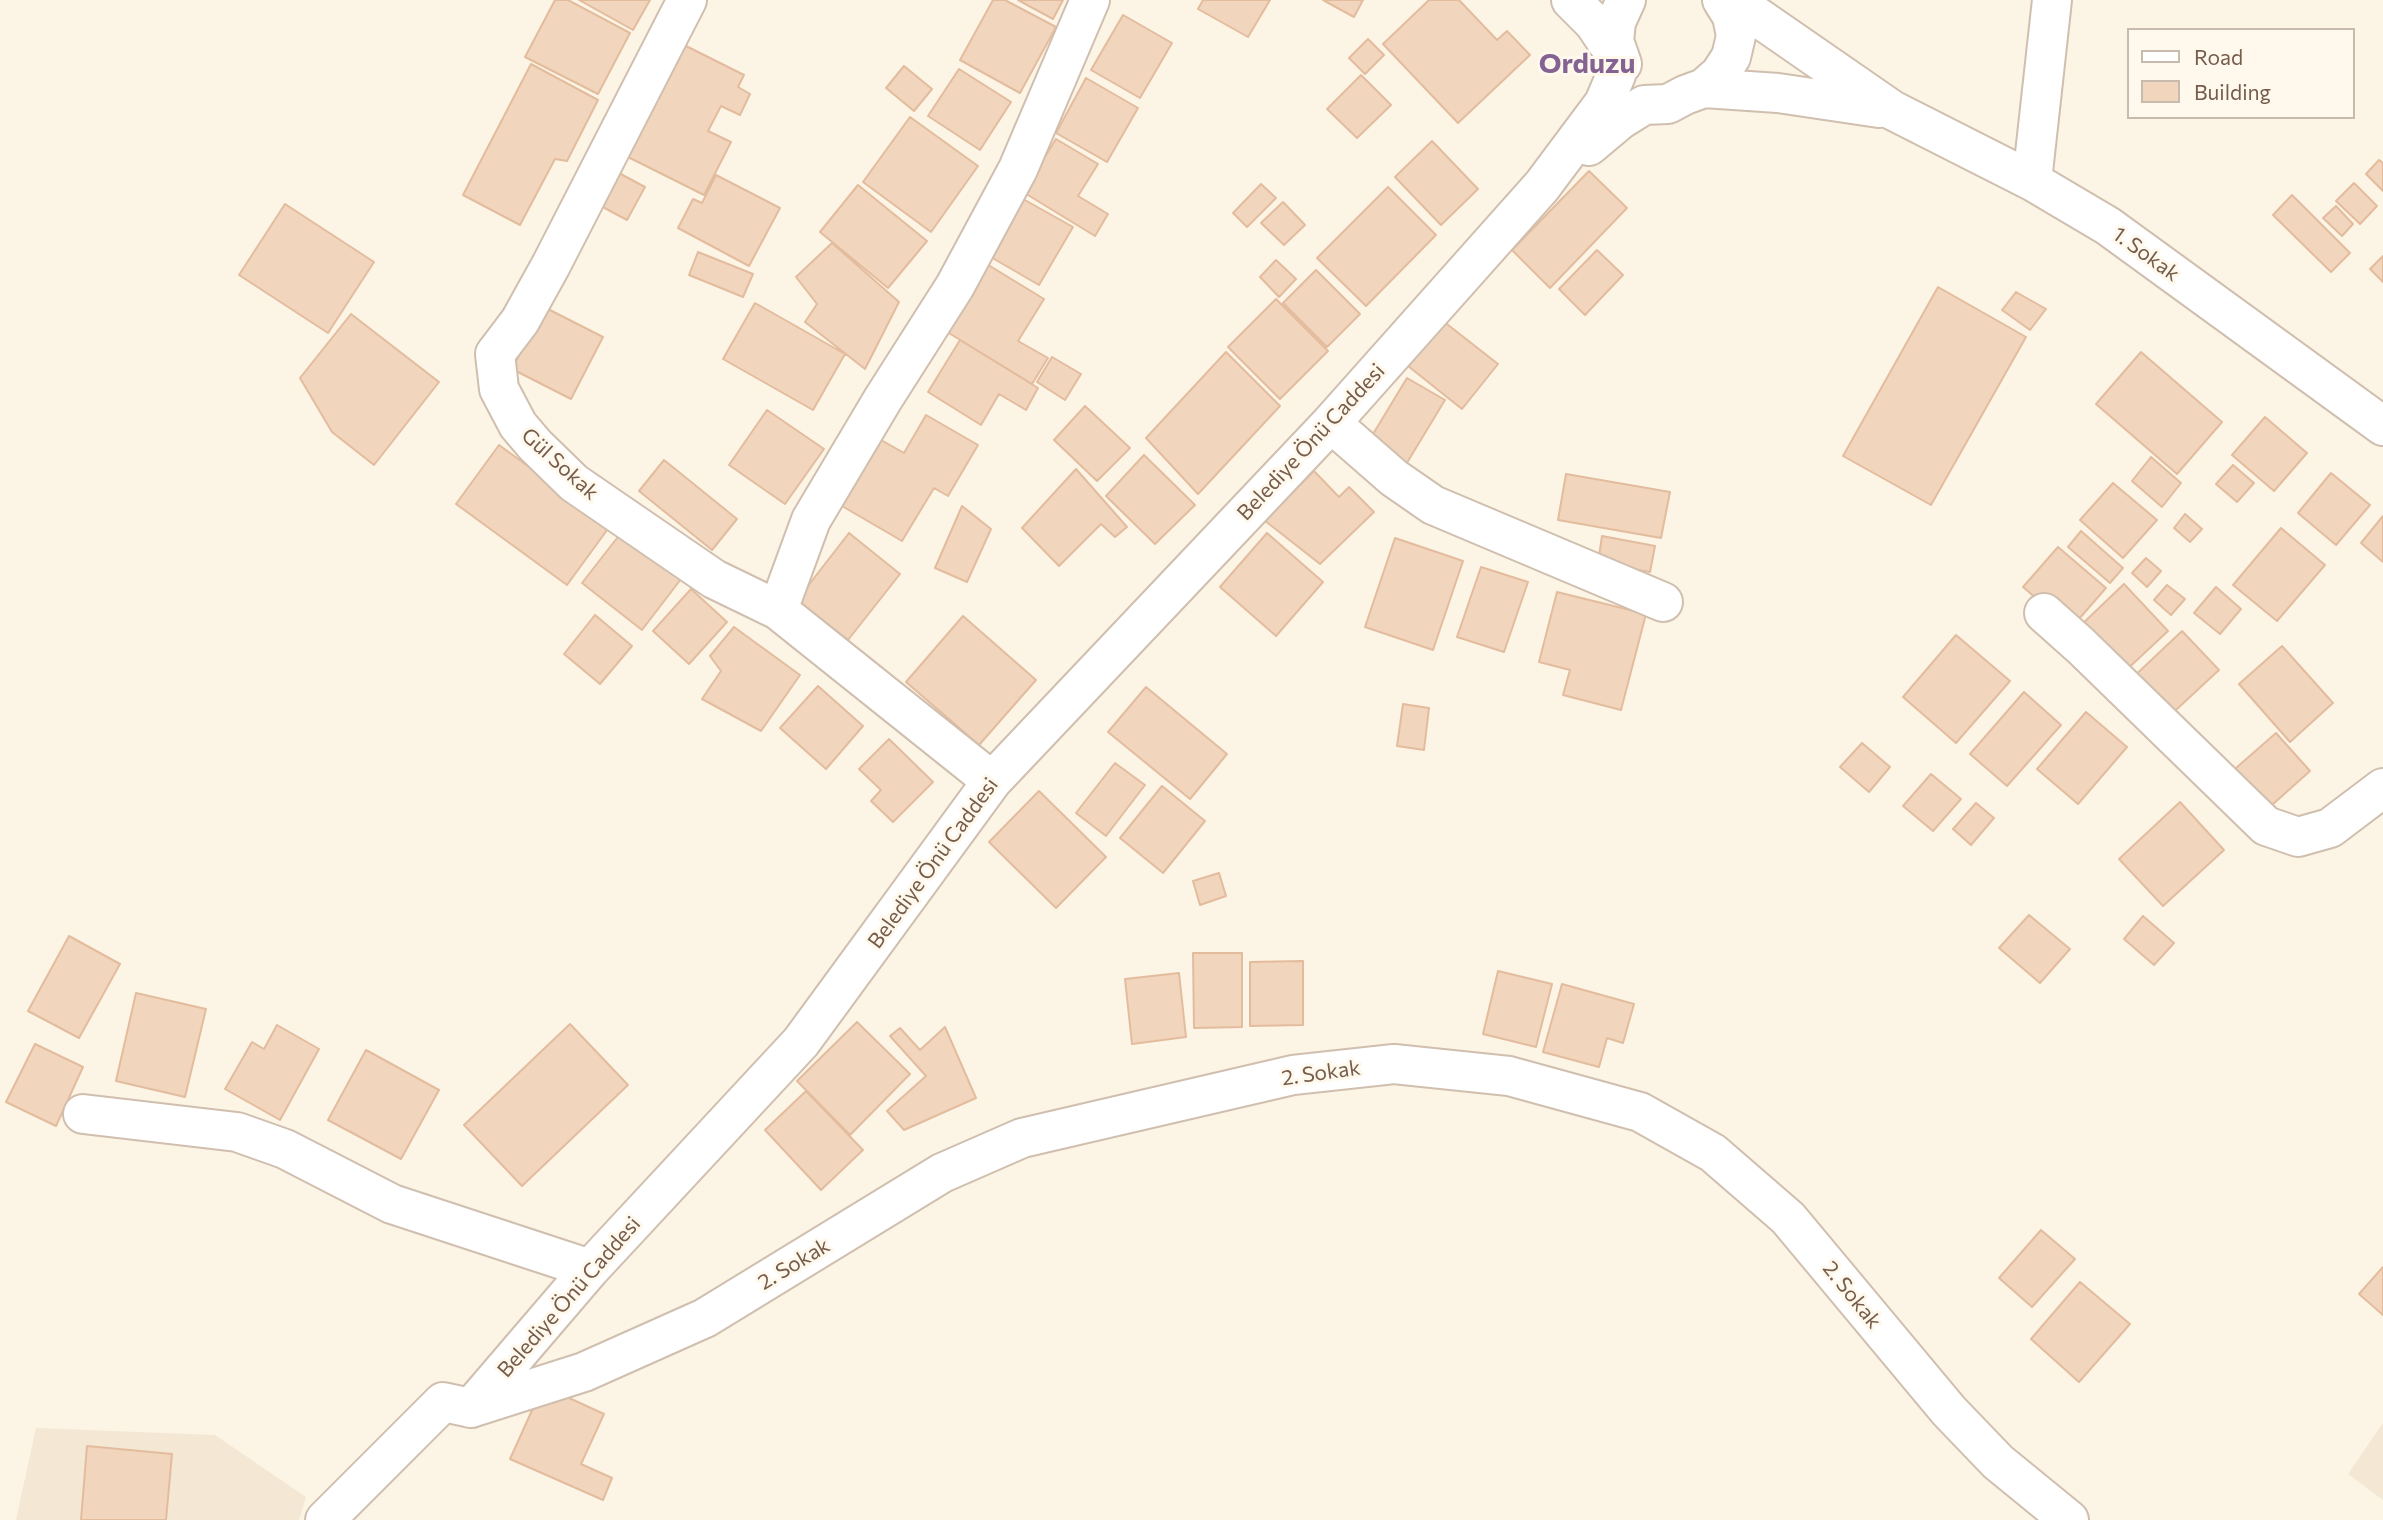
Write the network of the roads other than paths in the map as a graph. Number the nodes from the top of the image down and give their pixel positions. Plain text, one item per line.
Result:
1 (687, 0) edge
2 (1090, 0) edge
3 (1571, 0) edge
4 (1626, 0) edge
5 (1723, 0) edge
6 (1733, 0) edge
7 (2052, 0) edge
8 (1619, 60) junction
9 (1694, 91) junction
10 (1892, 110) junction
11 (2032, 181) junction
12 (1542, 186) junction
13 (1331, 423) junction
14 (2383, 426) edge
15 (1663, 602) dead end
16 (778, 610) junction
17 (2044, 613) dead end
18 (992, 781) junction
19 (2383, 788) edge
20 (83, 1114) dead end
21 (590, 1269) junction
22 (471, 1408) junction
23 (325, 1520) edge
24 (2069, 1520) edge

1 - 16 street, Gül Sokak
2 - 16 street
3 - 8 street
4 - 8 street
5 - 9 street
6 - 10 street
7 - 11 street
8 - 9 street
8 - 12 street
9 - 10 street
9 - 12 street
10 - 11 street, 1. Sokak
11 - 14 street, 1. Sokak
12 - 13 street, Belediye Önü Caddesi
13 - 15 street
13 - 18 street, Belediye Önü Caddesi
16 - 18 street, Gül Sokak
17 - 19 street
18 - 21 street, Belediye Önü Caddesi
20 - 21 street
21 - 22 street, Belediye Önü Caddesi
22 - 23 street
22 - 24 street, 2. Sokak

